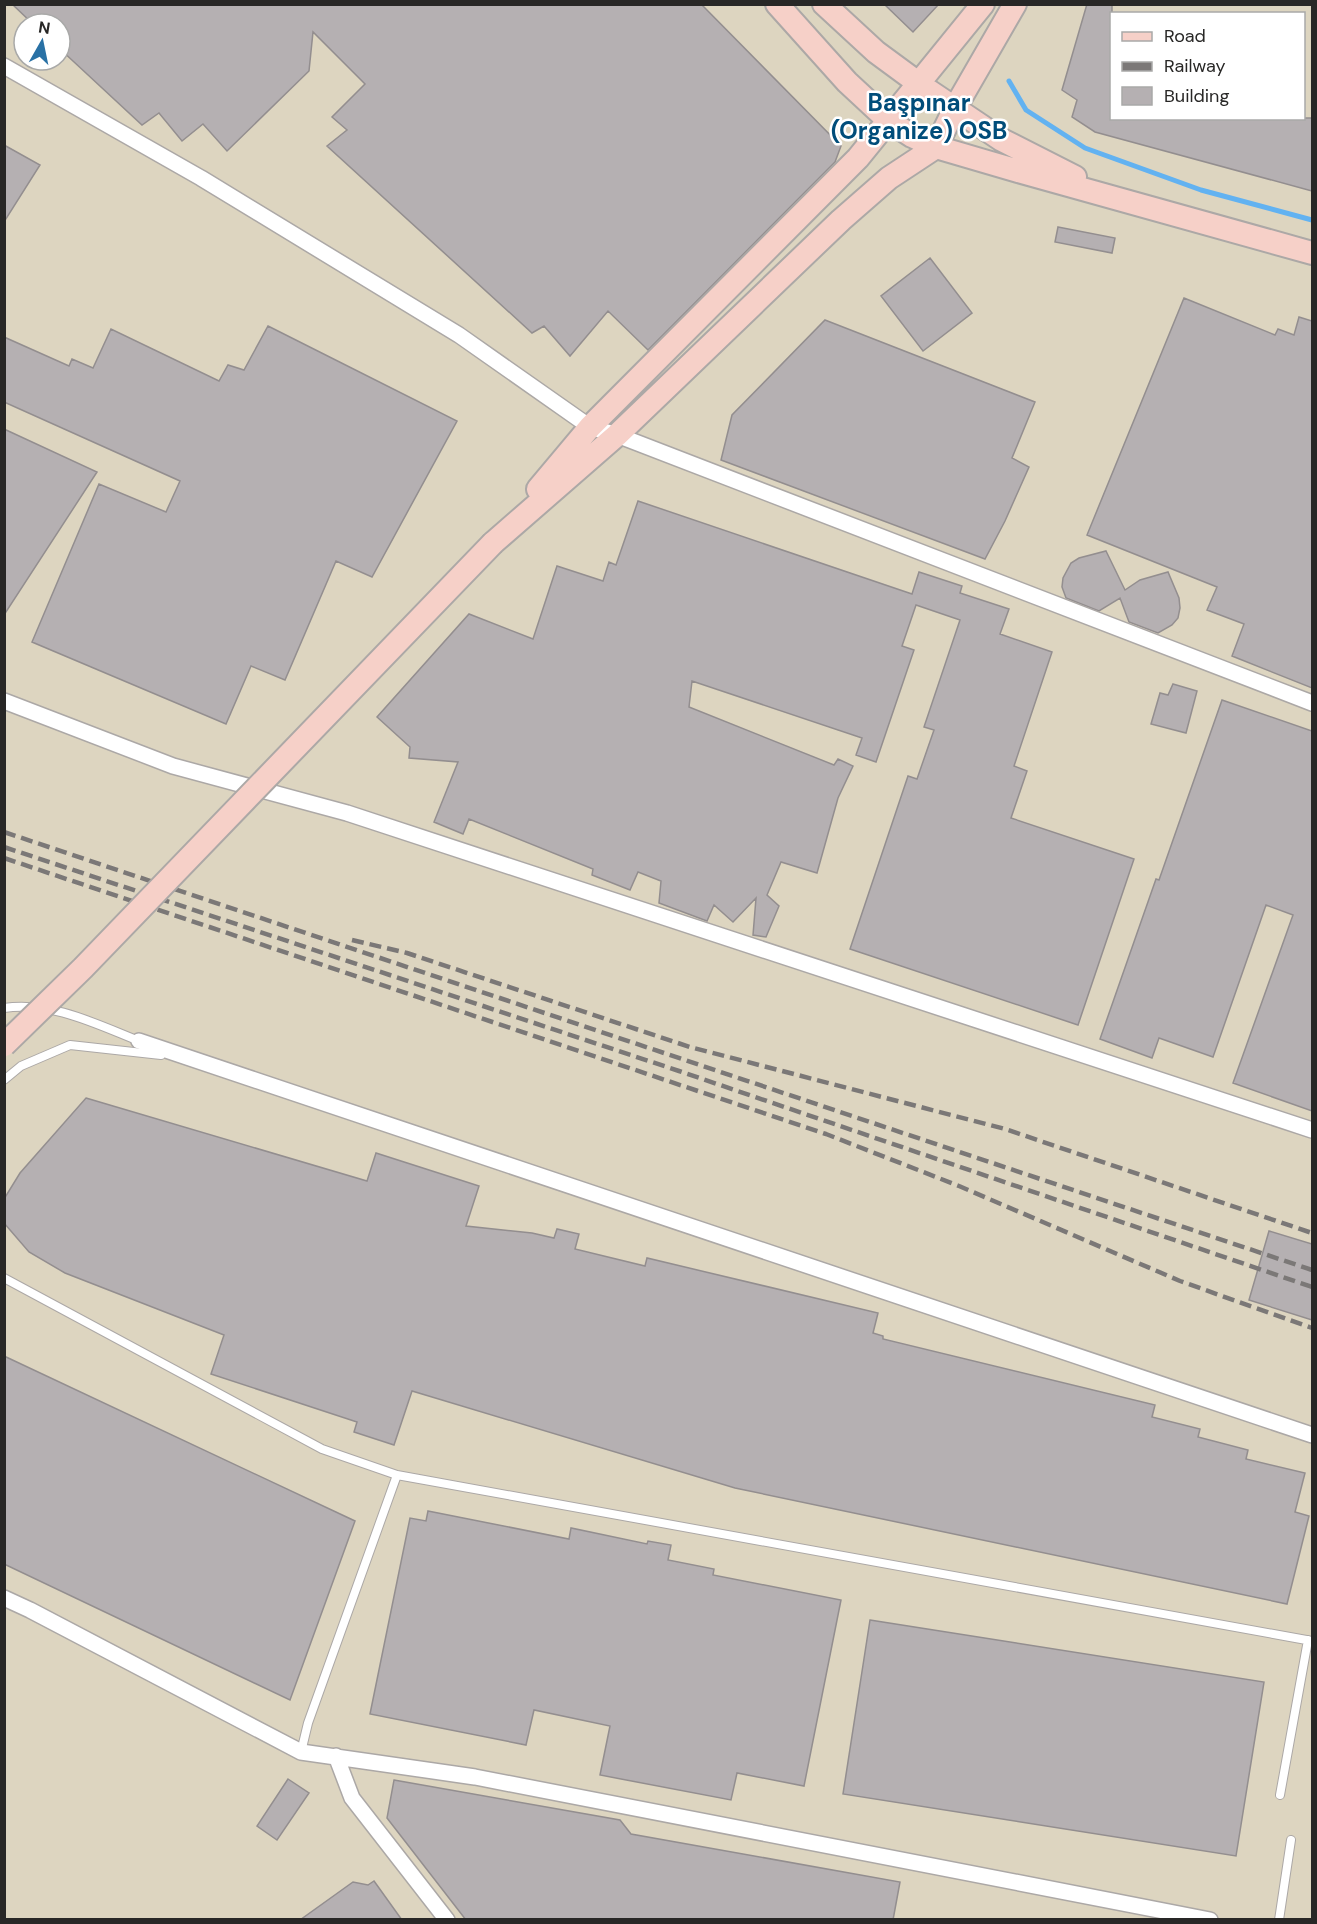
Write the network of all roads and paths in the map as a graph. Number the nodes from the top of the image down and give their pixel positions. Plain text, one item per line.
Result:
1 (777, 4) edge
2 (824, 4) edge
3 (983, 4) edge
4 (1015, 4) edge
5 (4, 66) edge
6 (920, 82) junction
7 (955, 108) junction
8 (889, 121) junction
9 (936, 147) junction
10 (1121, 201) junction
11 (1312, 253) edge
12 (590, 427) junction
13 (617, 435) junction
14 (493, 543) junction
15 (4, 701) edge
16 (1312, 703) edge
17 (4, 1008) edge
18 (139, 1041) joint
19 (4, 1045) edge
20 (195, 1060) junction
21 (4, 1080) edge
22 (1312, 1130) edge
23 (4, 1278) edge
24 (1312, 1435) edge
25 (397, 1475) junction
26 (4, 1598) edge
27 (1310, 1640) edge
28 (301, 1752) junction
29 (336, 1756) junction
30 (1280, 1795) dead end
31 (1291, 1840) dead end
32 (447, 1920) edge
33 (1210, 1920) edge
34 (1279, 1920) edge

1 - 8 street
2 - 6 street
3 - 6 street
4 - 7 street
5 - 12 street
6 - 7 street
6 - 8 street
7 - 9 street
7 - 10 street
8 - 9 street
8 - 12 street
9 - 10 street
9 - 13 street
10 - 11 street
12 - 13 street
12 - 14 street
13 - 14 street
13 - 16 street
14 - 19 street, bridge
15 - 22 street
17 - 18 lane
18 - 20 street
20 - 21 lane
20 - 24 street
23 - 25 lane
25 - 27 lane
25 - 28 lane
26 - 28 street
27 - 30 lane
28 - 29 street
29 - 32 street
29 - 33 street
31 - 34 lane

